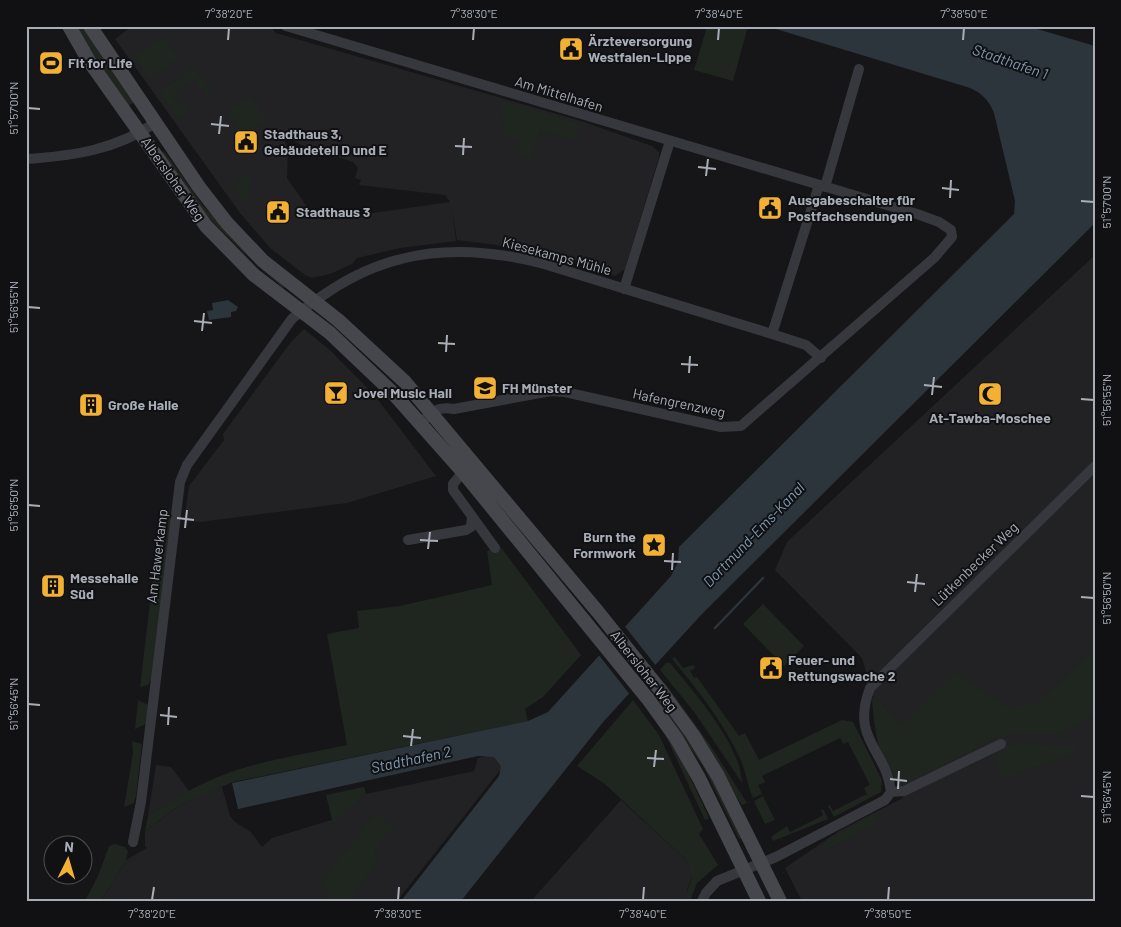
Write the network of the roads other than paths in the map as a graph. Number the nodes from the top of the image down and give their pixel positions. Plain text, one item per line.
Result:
1 (69, 26) edge
2 (90, 26) edge
3 (286, 26) edge
4 (859, 69) dead end
5 (155, 123) junction
6 (140, 133) junction
7 (670, 141) junction
8 (26, 159) edge
9 (822, 186) junction
10 (951, 230) joint
11 (624, 289) junction
12 (314, 302) junction
13 (300, 311) junction
14 (772, 334) junction
15 (821, 358) junction
16 (437, 409) junction
17 (421, 424) junction
18 (475, 464) junction
19 (1095, 466) edge
20 (463, 472) junction
21 (472, 517) junction
22 (408, 540) dead end
23 (495, 548) dead end
24 (1001, 744) dead end
25 (891, 792) junction
26 (133, 842) dead end
27 (761, 863) junction
28 (744, 869) junction
29 (702, 901) edge
30 (759, 901) edge
31 (780, 901) edge

1 - 6 main road, Albersloher Weg
2 - 5 main road, Albersloher Weg
3 - 7 street, Am Mittelhafen
4 - 9 street
5 - 6 street
5 - 12 main road, Albersloher Weg
6 - 8 street
6 - 13 main road, Albersloher Weg
7 - 9 street, Am Mittelhafen
7 - 11 street, Kiesekamps Mühle
9 - 10 street, Am Mittelhafen
9 - 14 street
10 - 15 street, Hafengrenzweg
11 - 12 street, Kiesekamps Mühle
11 - 14 street, Kiesekamps Mühle
12 - 13 street
12 - 16 main road, Albersloher Weg
13 - 17 main road, Albersloher Weg
13 - 26 street, Am Hawerkamp
14 - 15 street, Kiesekamps Mühle
15 - 16 street, Hafengrenzweg
16 - 17 street
16 - 18 main road, Albersloher Weg
17 - 20 main road, Albersloher Weg
18 - 20 main road
18 - 27 main road, Albersloher Weg
19 - 25 street, Lütkenbecker Weg
20 - 21 street
20 - 28 main road, Albersloher Weg
21 - 22 street
21 - 23 street
24 - 25 street
25 - 27 street
27 - 28 street
27 - 31 main road, Albersloher Weg
28 - 29 street
28 - 30 main road, Albersloher Weg

